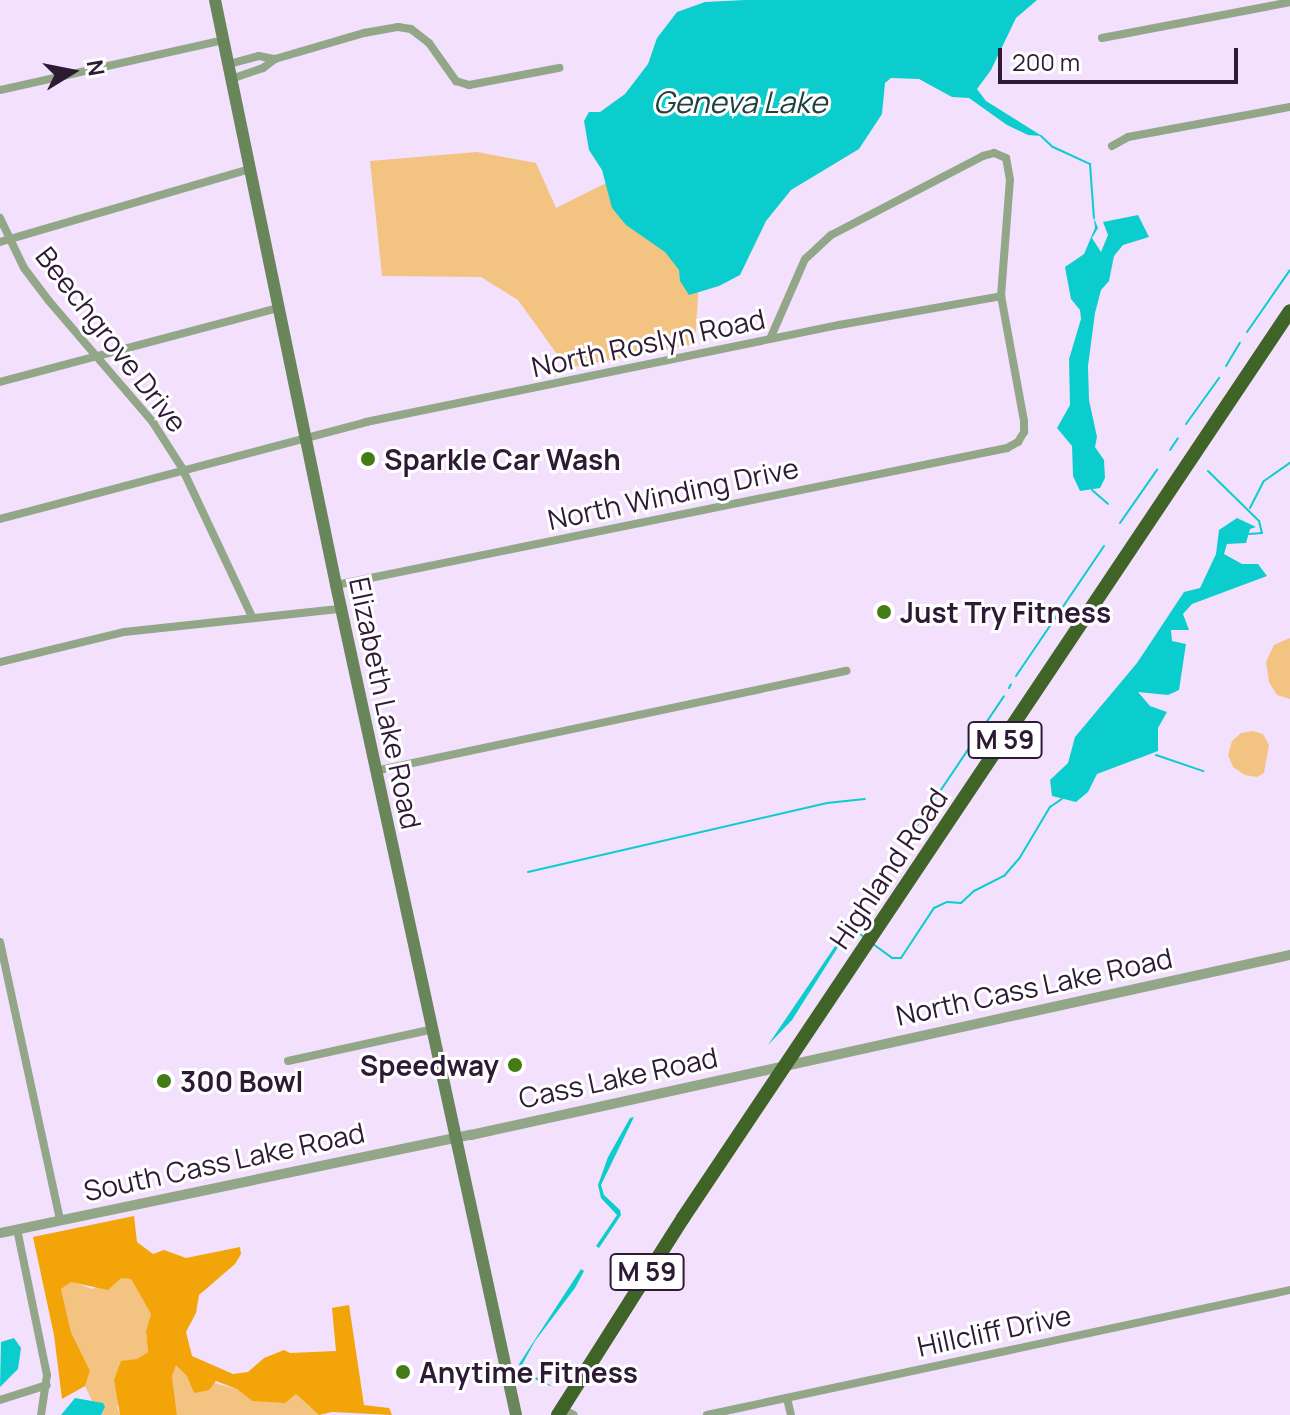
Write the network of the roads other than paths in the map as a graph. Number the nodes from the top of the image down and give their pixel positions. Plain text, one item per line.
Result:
1 (215, 0) edge
2 (1290, 2) edge
3 (1102, 38) dead end
4 (224, 40) junction
5 (275, 59) junction
6 (229, 64) junction
7 (559, 68) dead end
8 (231, 79) junction
9 (0, 90) edge
10 (1290, 107) edge
11 (1112, 146) dead end
12 (249, 169) junction
13 (0, 218) edge
14 (5, 241) edge
15 (1001, 296) junction
16 (278, 308) junction
17 (1290, 311) edge
18 (770, 339) junction
19 (95, 355) junction
20 (0, 382) edge
21 (305, 437) junction
22 (182, 468) junction
23 (0, 519) edge
24 (336, 585) junction
25 (341, 609) junction
26 (252, 617) junction
27 (0, 662) edge
28 (847, 671) dead end
29 (375, 771) junction
30 (0, 942) edge
31 (1290, 955) edge
32 (433, 1029) junction
33 (288, 1061) dead end
34 (788, 1064) junction
35 (457, 1138) junction
36 (60, 1220) junction
37 (17, 1229) junction
38 (0, 1233) edge
39 (1290, 1290) edge
40 (47, 1385) junction
41 (787, 1398) junction
42 (0, 1400) edge
43 (743, 1411) edge
44 (565, 1413) edge
45 (41, 1415) edge
46 (516, 1415) edge
47 (707, 1415) edge
48 (791, 1415) edge

1 - 4 main road, Elizabeth Lake Road
2 - 3 street
4 - 6 main road, Elizabeth Lake Road
4 - 9 street
5 - 6 street
5 - 7 street
5 - 8 street
6 - 8 main road, Elizabeth Lake Road
8 - 12 main road, Elizabeth Lake Road
10 - 11 street
12 - 14 street
12 - 16 main road, Elizabeth Lake Road
13 - 14 street, Beechgrove Drive
14 - 19 street, Beechgrove Drive
15 - 18 street, North Roslyn Road
15 - 18 street
15 - 24 street, North Winding Drive
16 - 19 street
16 - 21 main road, Elizabeth Lake Road
17 - 34 highway, Highland Road / M 59
18 - 21 street, North Roslyn Road
19 - 20 street
19 - 22 street, Beechgrove Drive
21 - 22 street, North Roslyn Road
21 - 24 main road, Elizabeth Lake Road
22 - 23 street, North Roslyn Road
22 - 26 street, Beechgrove Drive
24 - 25 main road, Elizabeth Lake Road
25 - 26 street
25 - 29 main road, Elizabeth Lake Road
26 - 27 street
28 - 29 street
29 - 32 main road, Elizabeth Lake Road
30 - 36 street
31 - 34 street, North Cass Lake Road
32 - 33 street
32 - 35 main road, Elizabeth Lake Road
34 - 35 street, Cass Lake Road
34 - 44 highway, Highland Road / M 59
35 - 36 street, South Cass Lake Road
35 - 46 main road, Elizabeth Lake Road
36 - 37 street, South Cass Lake Road
37 - 38 street, South Cass Lake Road
37 - 40 street
39 - 41 street, Hillcliff Drive
40 - 42 street
40 - 45 street
41 - 43 street, Hillcliff Drive
41 - 48 street
43 - 47 street, Hillcliff Drive

